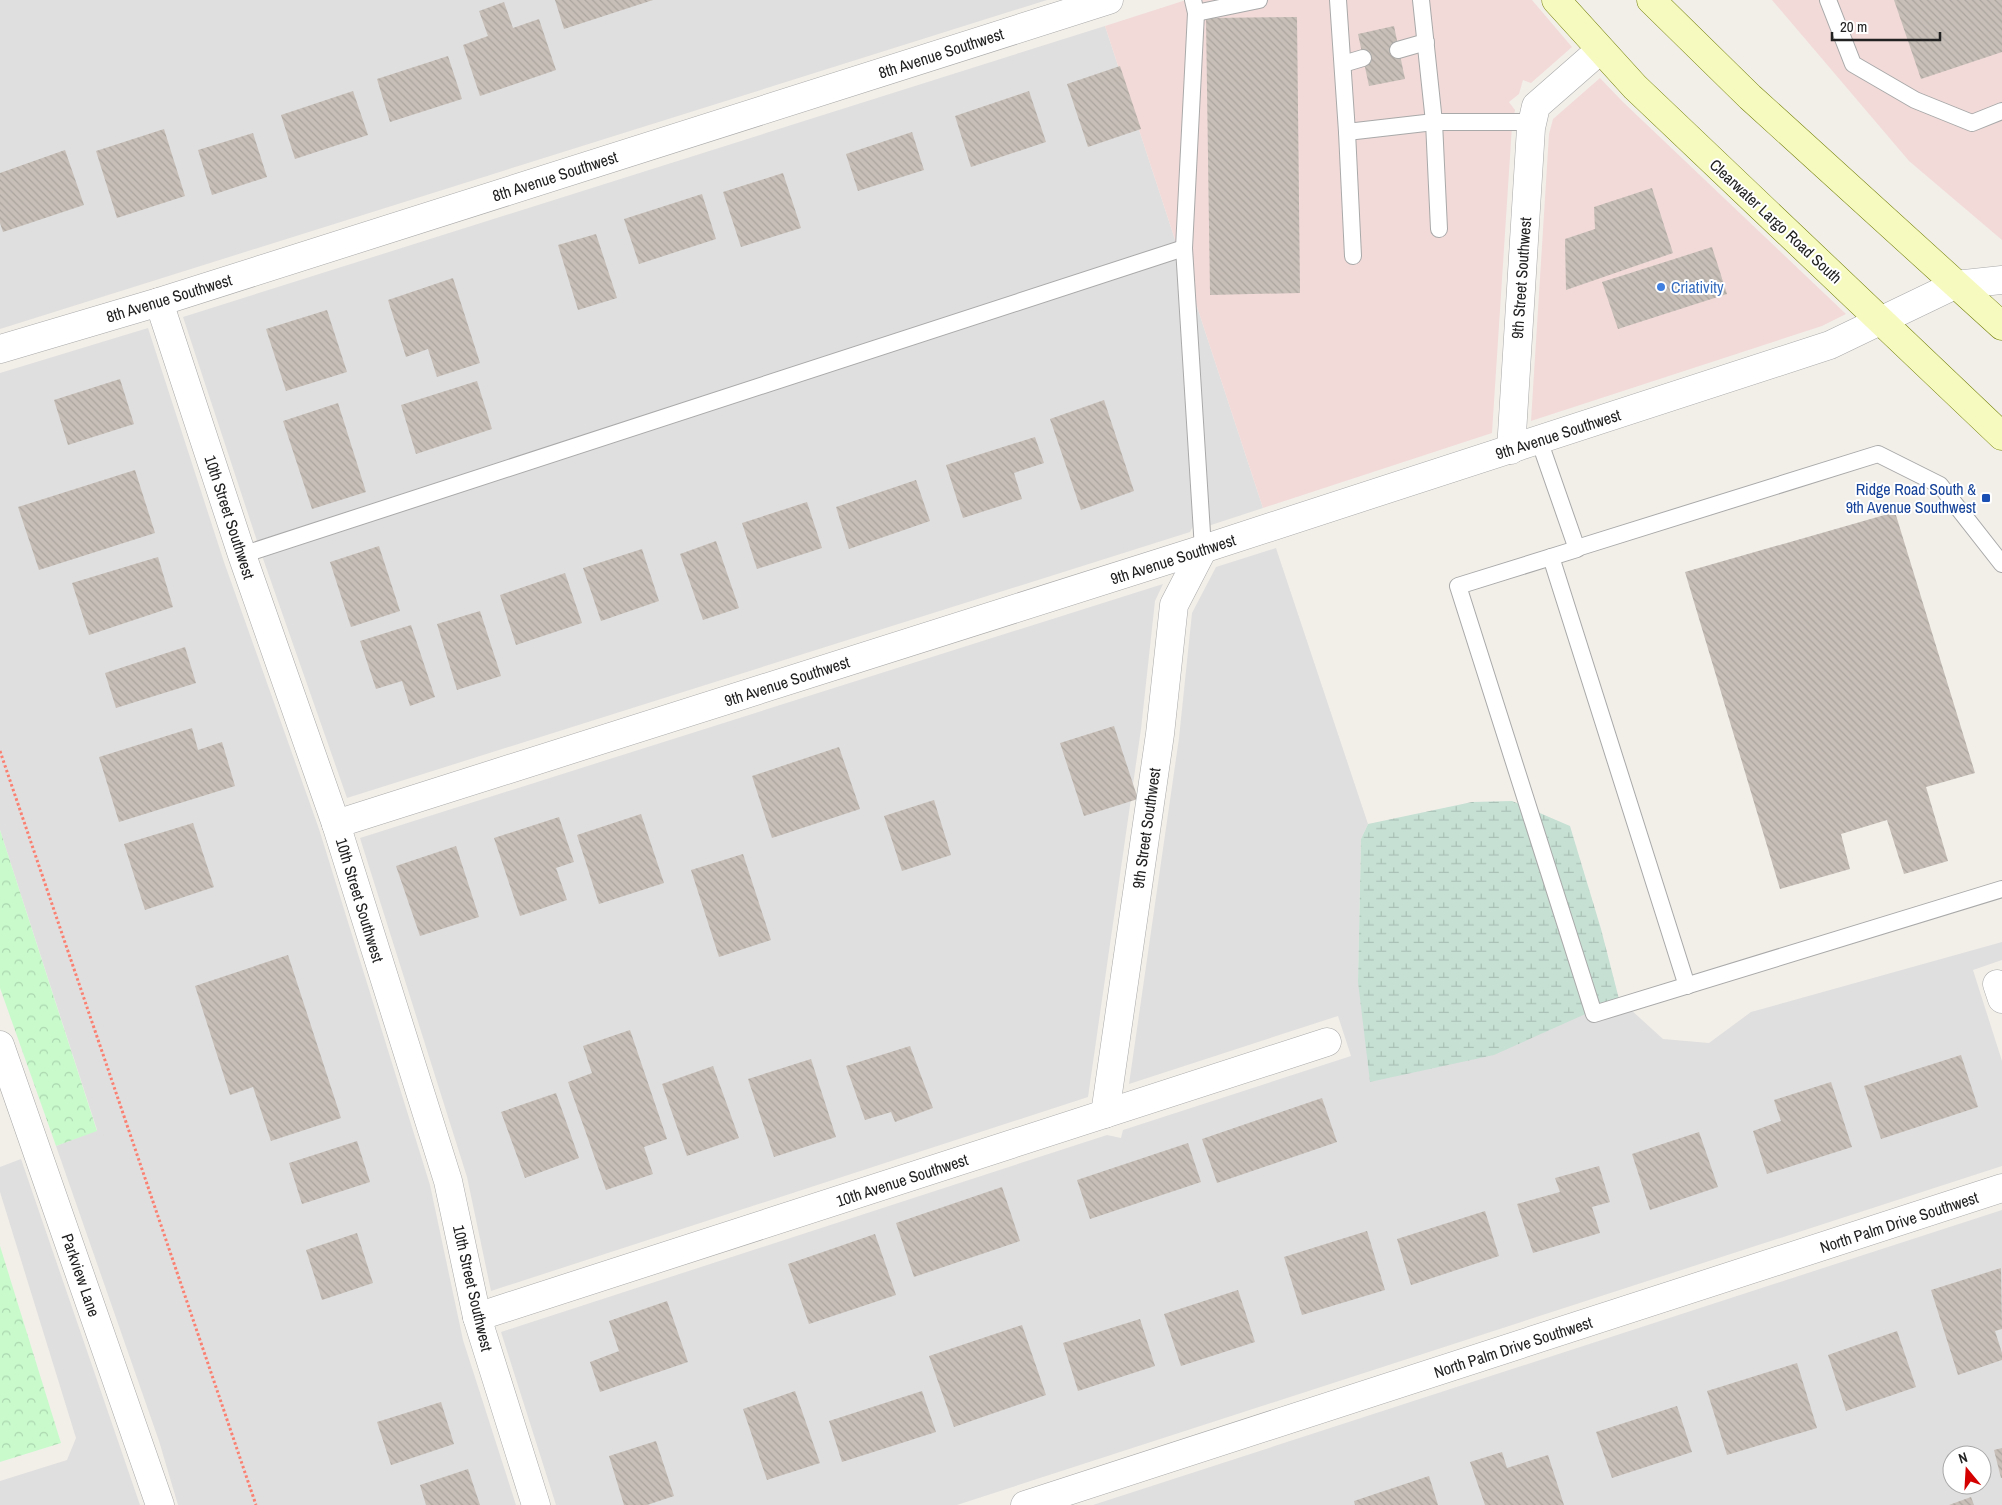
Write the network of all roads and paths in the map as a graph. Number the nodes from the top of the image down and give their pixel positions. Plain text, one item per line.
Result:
1 (1109, 0) edge
2 (1259, 0) edge
3 (1338, 0) edge
4 (1421, 0) edge
5 (1556, 0) edge
6 (1652, 0) edge
7 (1828, 0) edge
8 (1195, 7) edge
9 (1426, 42) junction
10 (1398, 50) dead end
11 (1600, 50) junction
12 (1363, 58) dead end
13 (1343, 64) junction
14 (2002, 111) edge
15 (1534, 114) junction
16 (1434, 122) junction
17 (1347, 132) junction
18 (1439, 229) dead end
19 (1184, 248) junction
20 (1353, 256) dead end
21 (2002, 280) edge
22 (1955, 285) junction
23 (159, 302) junction
24 (1881, 320) junction
25 (2002, 326) edge
26 (0, 349) edge
27 (2002, 436) edge
28 (1539, 440) junction
29 (1511, 450) junction
30 (1577, 548) junction
31 (1203, 549) junction
32 (242, 555) junction
33 (1550, 557) junction
34 (2002, 564) edge
35 (0, 751) edge
36 (336, 824) junction
37 (2002, 889) edge
38 (1687, 986) junction
39 (1327, 1042) dead end
40 (0, 1045) edge
41 (1106, 1114) junction
42 (2002, 1188) edge
43 (477, 1317) junction
44 (160, 1505) edge
45 (256, 1505) edge
46 (536, 1505) edge
47 (1025, 1505) edge

1 - 23 street, 8th Avenue Southwest
2 - 8 lane
3 - 13 lane
4 - 9 lane
5 - 11 main road, Clearwater Largo Road South
6 - 22 main road
7 - 14 lane
8 - 19 lane
9 - 10 lane
9 - 16 lane
11 - 15 street
11 - 24 main road, Clearwater Largo Road South
12 - 13 lane
13 - 17 lane
15 - 16 lane
15 - 29 street, 9th Street Southwest
16 - 17 lane
16 - 18 lane
17 - 20 lane
19 - 31 lane
19 - 32 lane
21 - 22 street, 9th Avenue Southwest
22 - 24 street, 9th Avenue Southwest
22 - 25 main road
23 - 26 street, 8th Avenue Southwest
23 - 32 street, 10th Street Southwest
24 - 27 main road, Clearwater Largo Road South
24 - 28 street, 9th Avenue Southwest
28 - 29 street, 9th Avenue Southwest
28 - 30 lane
29 - 31 street, 9th Avenue Southwest
30 - 33 lane
30 - 34 lane
31 - 36 street, 9th Avenue Southwest
31 - 41 street, 9th Street Southwest
32 - 36 street, 10th Street Southwest
33 - 38 lane
33 - 38 lane
35 - 45 path
36 - 43 street, 10th Street Southwest
37 - 38 lane
39 - 41 street, 10th Avenue Southwest
40 - 44 street, Parkview Lane
41 - 43 street, 10th Avenue Southwest
42 - 47 street, North Palm Drive Southwest
43 - 46 street, 10th Street Southwest

